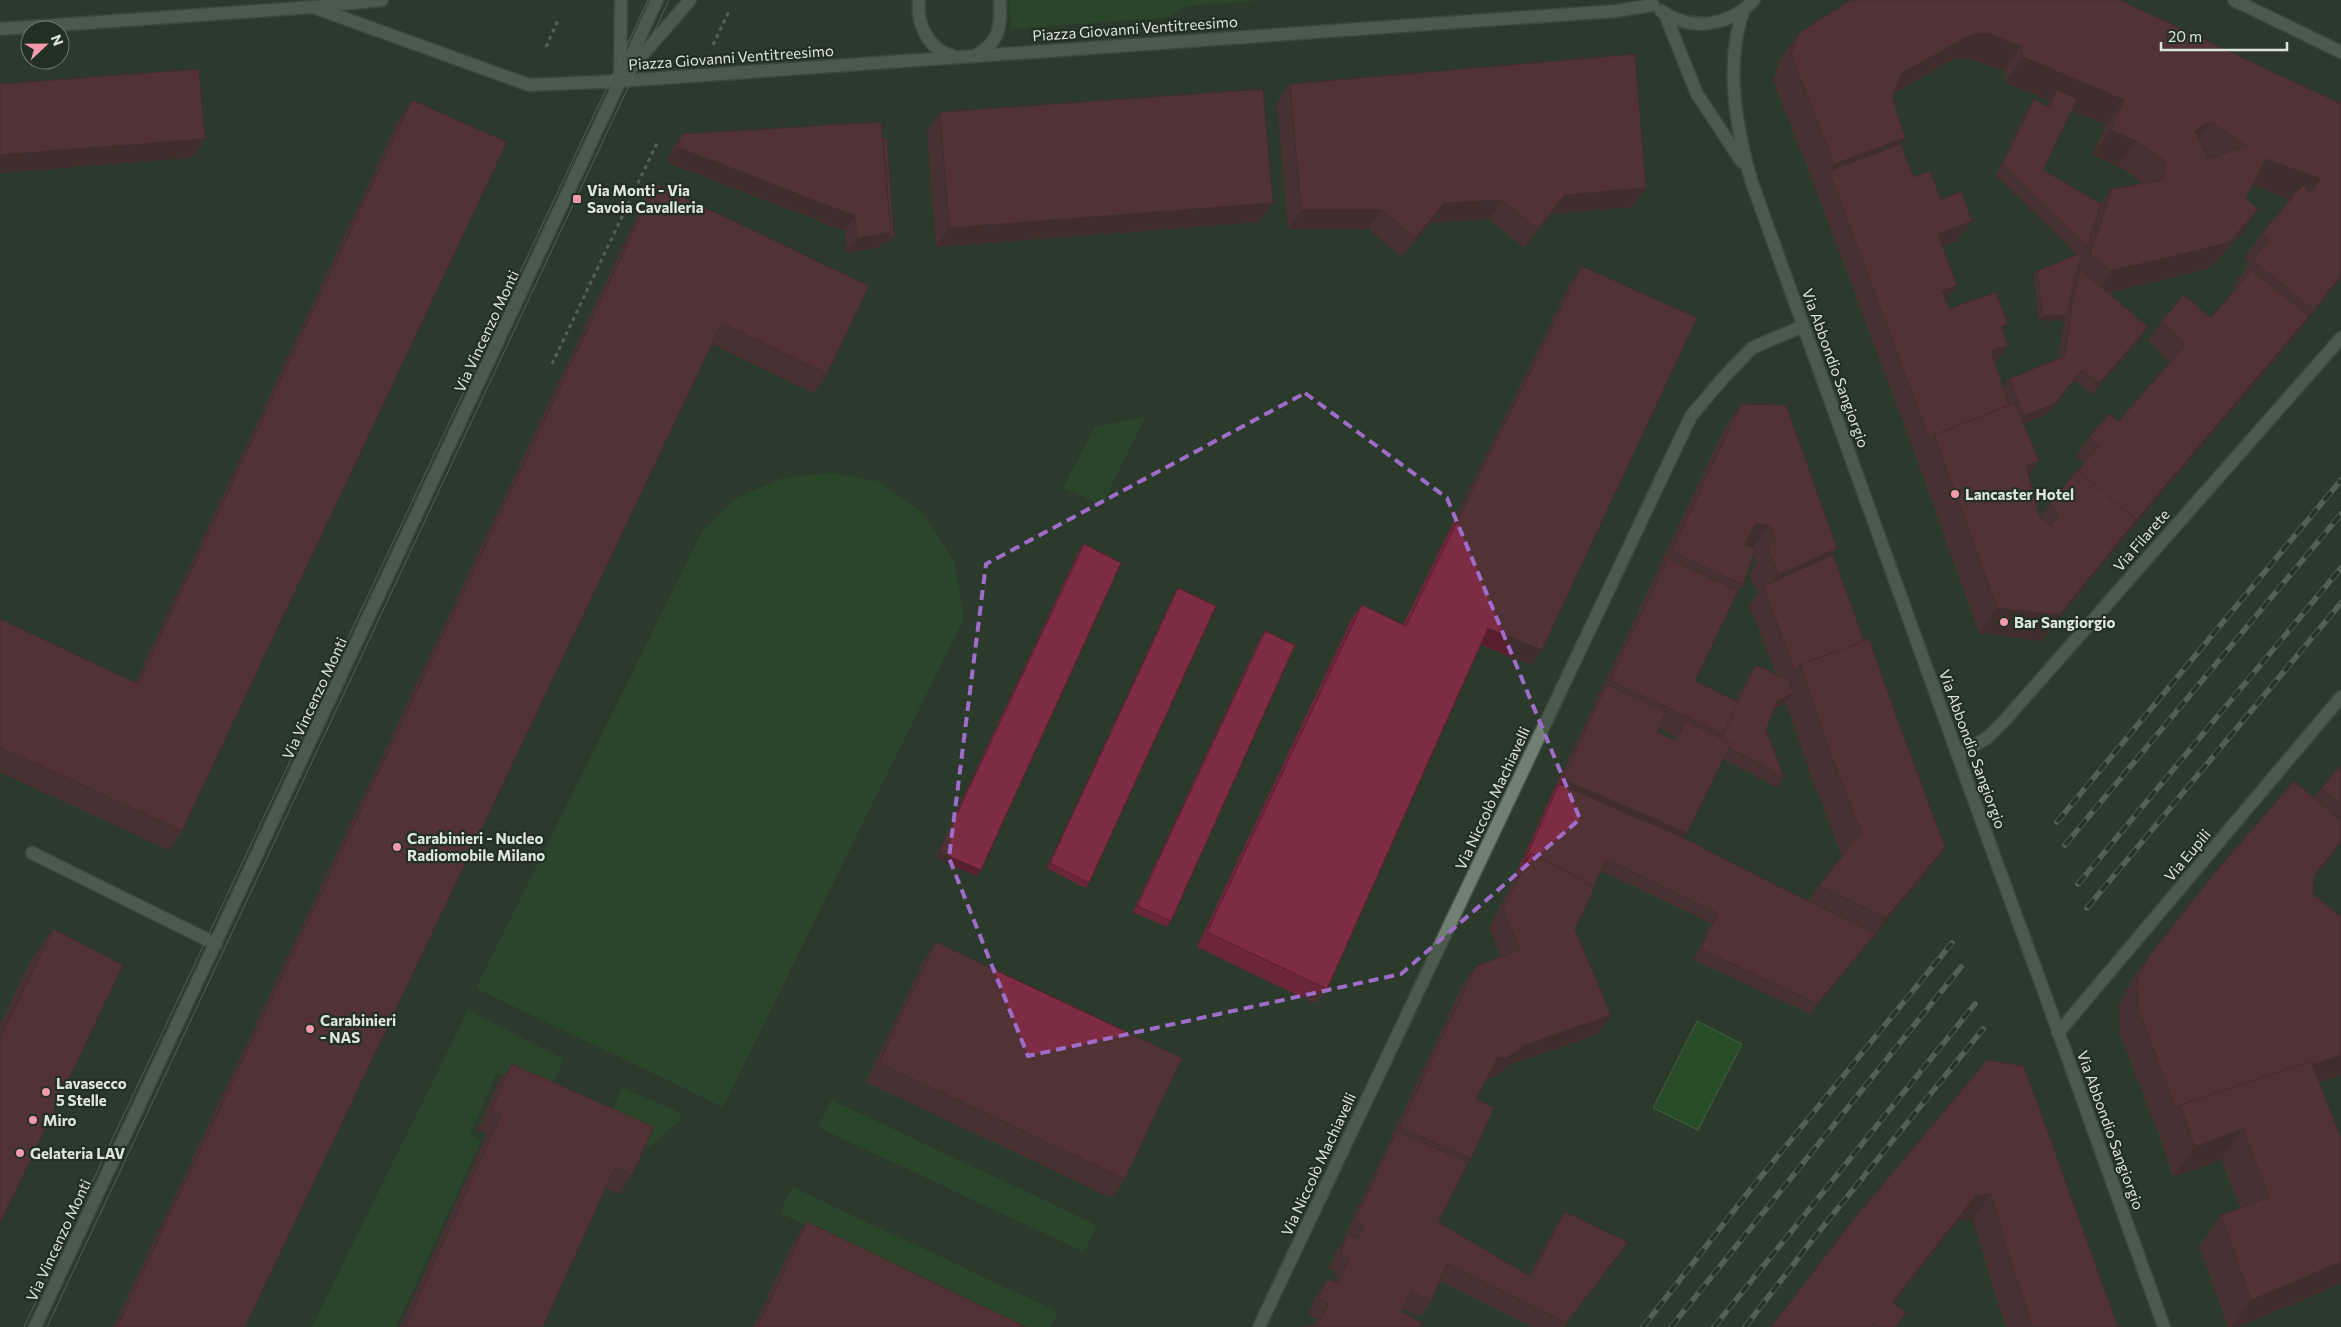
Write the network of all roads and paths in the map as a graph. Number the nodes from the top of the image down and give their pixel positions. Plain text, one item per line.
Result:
1 (382, 0) edge
2 (621, 0) edge
3 (657, 0) edge
4 (690, 0) edge
5 (919, 0) edge
6 (1000, 0) edge
7 (2234, 0) edge
8 (1650, 2) edge
9 (1749, 4) edge
10 (252, 5) edge
11 (313, 7) junction
12 (729, 11) dead end
13 (1665, 14) junction
14 (559, 18) dead end
15 (0, 29) edge
16 (713, 45) dead end
17 (546, 47) dead end
18 (2341, 52) edge
19 (975, 56) junction
20 (956, 57) junction
21 (620, 81) junction
22 (658, 141) dead end
23 (1752, 183) junction
24 (1803, 326) junction
25 (2341, 338) edge
26 (552, 364) dead end
27 (2341, 697) edge
28 (1958, 754) junction
29 (32, 853) dead end
30 (216, 944) junction
31 (2058, 1034) junction
32 (36, 1327) edge
33 (1259, 1327) edge
34 (2164, 1327) edge

1 - 11 street
2 - 21 street, Via Vincenzo Monti
3 - 21 street
4 - 21 street, Via Vincenzo Monti
5 - 20 street
6 - 19 street
7 - 18 street
8 - 13 street
8 - 19 street, Piazza Giovanni Ventitreesimo
9 - 13 street
9 - 23 street, Via Abbondio Sangiorgio
10 - 11 street
10 - 15 street
11 - 21 street, Piazza Giovanni Ventitreesimo
12 - 16 path
13 - 23 street, Via Abbondio Sangiorgio
14 - 17 path
19 - 20 street, Piazza Giovanni Ventitreesimo
20 - 21 street, Piazza Giovanni Ventitreesimo
21 - 30 street, Via Vincenzo Monti
22 - 26 path
23 - 24 street, Via Abbondio Sangiorgio
24 - 28 street, Via Abbondio Sangiorgio
24 - 33 street, Via Niccolò Machiavelli
25 - 28 street, Via Filarete
27 - 31 street, Via Eupili
28 - 31 street, Via Abbondio Sangiorgio, bridge
29 - 30 street
30 - 32 street, Via Vincenzo Monti
31 - 34 street, Via Abbondio Sangiorgio

